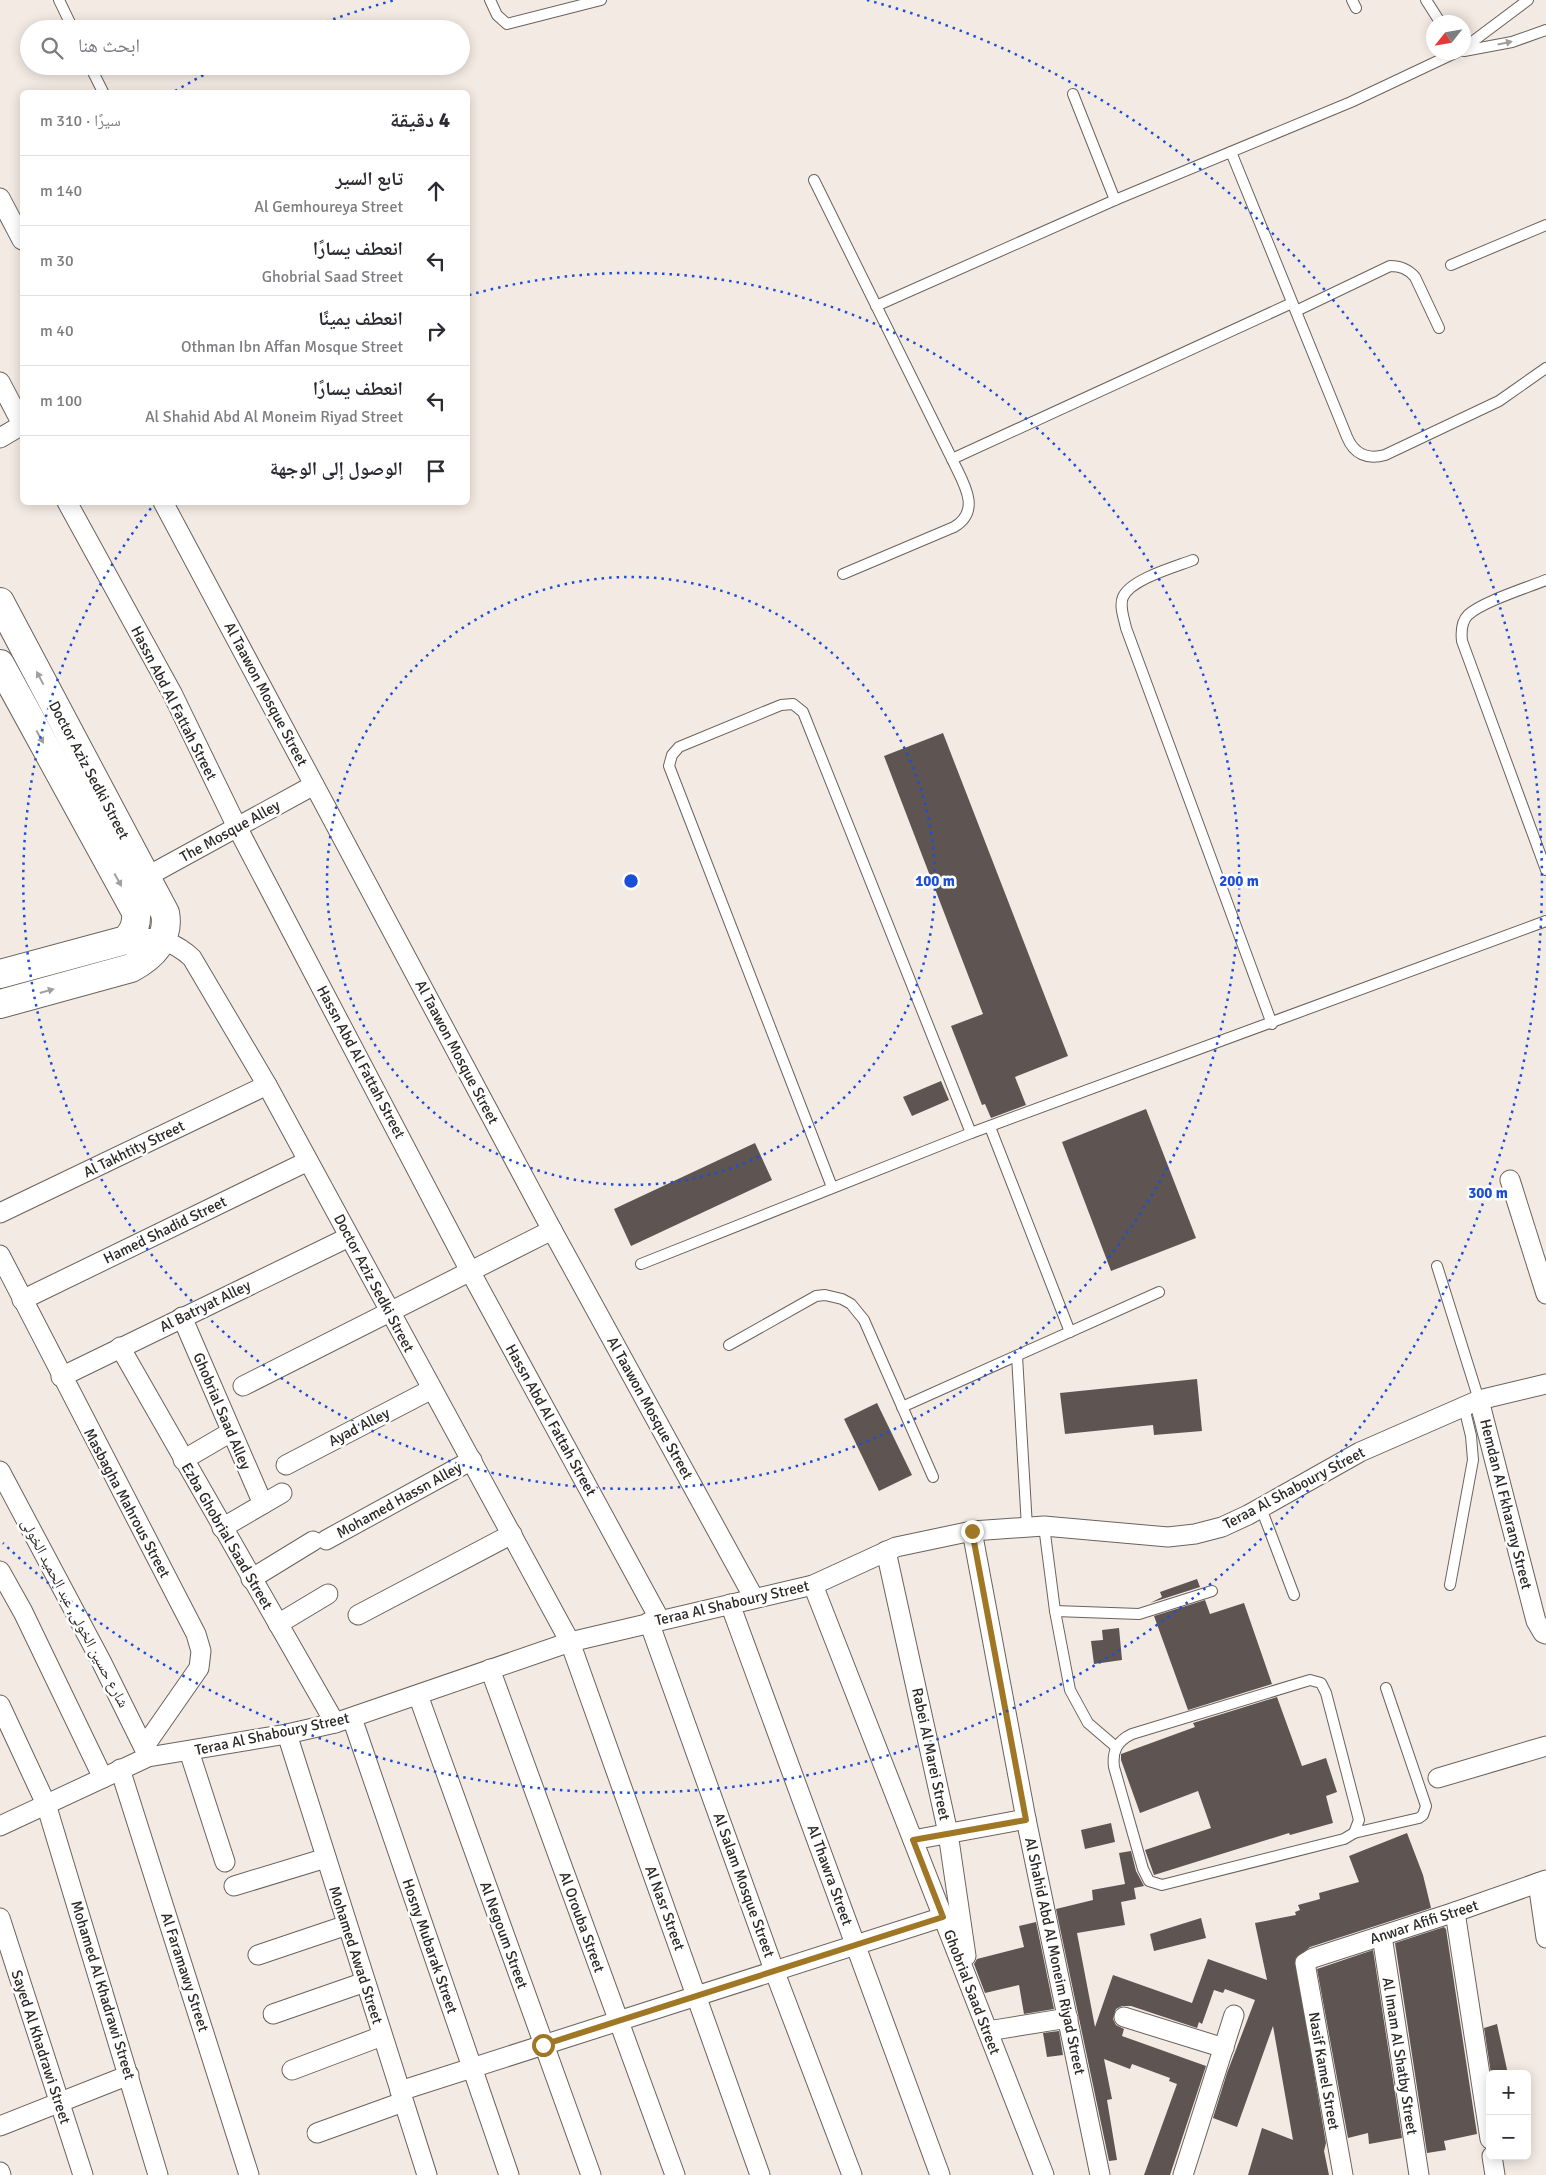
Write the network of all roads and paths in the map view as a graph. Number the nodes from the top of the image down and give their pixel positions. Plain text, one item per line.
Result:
1 (59, 0) edge
2 (490, 0) edge
3 (601, 0) edge
4 (1426, 0) edge
5 (1528, 0) edge
6 (1436, 15) edge
7 (69, 20) edge
8 (1546, 30) edge
9 (1471, 45) edge
10 (1471, 49) edge
11 (1440, 60) edge
12 (94, 75) edge
13 (101, 90) edge
14 (1073, 94) dead end
15 (1231, 152) junction
16 (814, 180) dead end
17 (0, 198) edge
18 (1115, 200) junction
19 (1546, 225) edge
20 (20, 236) edge
21 (1451, 265) dead end
22 (876, 306) junction
23 (1294, 307) junction
24 (1439, 328) dead end
25 (1546, 368) edge
26 (0, 382) edge
27 (20, 420) edge
28 (20, 425) edge
29 (0, 438) edge
30 (952, 459) junction
31 (69, 505) edge
32 (165, 505) edge
33 (1193, 560) dead end
34 (843, 574) dead end
35 (1546, 580) edge
36 (0, 602) edge
37 (0, 664) edge
38 (314, 784) junction
39 (237, 827) junction
40 (1546, 870) edge
41 (146, 877) junction
42 (1546, 922) edge
43 (126, 940) junction
44 (162, 940) junction
45 (0, 974) edge
46 (0, 1004) edge
47 (1272, 1024) junction
48 (267, 1085) junction
49 (990, 1127) junction
50 (971, 1133) junction
51 (308, 1161) junction
52 (1510, 1180) dead end
53 (832, 1186) junction
54 (0, 1213) edge
55 (552, 1230) junction
56 (350, 1237) junction
57 (0, 1255) edge
58 (641, 1264) dead end
59 (1437, 1266) dead end
60 (470, 1271) junction
61 (6, 1282) edge
62 (1158, 1292) dead end
63 (1546, 1294) edge
64 (22, 1300) junction
65 (390, 1311) junction
66 (182, 1318) junction
67 (1070, 1332) junction
68 (729, 1345) dead end
69 (120, 1347) junction
70 (1017, 1356) junction
71 (61, 1377) junction
72 (1546, 1384) edge
73 (243, 1386) dead end
74 (432, 1389) junction
75 (1472, 1404) junction
76 (902, 1406) junction
77 (231, 1432) junction
78 (183, 1460) junction
79 (472, 1460) junction
80 (286, 1465) dead end
81 (0, 1471) edge
82 (933, 1476) dead end
83 (282, 1493) dead end
84 (263, 1504) junction
85 (1261, 1508) junction
86 (1035, 1526) junction
87 (222, 1528) junction
88 (972, 1531) junction
89 (512, 1534) junction
90 (886, 1551) junction
91 (0, 1571) edge
92 (251, 1579) junction
93 (813, 1585) junction
94 (1450, 1585) dead end
95 (1212, 1591) dead end
96 (328, 1594) dead end
97 (1294, 1595) dead end
98 (754, 1598) junction
99 (730, 1604) junction
100 (1055, 1611) junction
101 (358, 1615) dead end
102 (655, 1621) junction
103 (278, 1624) junction
104 (1545, 1637) edge
105 (570, 1642) junction
106 (490, 1669) junction
107 (1386, 1688) dead end
108 (418, 1695) junction
109 (0, 1705) edge
110 (343, 1721) junction
111 (287, 1734) junction
112 (1546, 1746) edge
113 (1116, 1747) junction
114 (189, 1751) junction
115 (146, 1752) junction
116 (120, 1770) junction
117 (103, 1778) junction
118 (1438, 1778) dead end
119 (46, 1804) junction
120 (1026, 1820) junction
121 (0, 1826) edge
122 (948, 1833) junction
123 (1354, 1833) junction
124 (913, 1840) junction
125 (326, 1858) junction
126 (225, 1862) dead end
127 (1542, 1881) edge
128 (234, 1886) dead end
129 (1455, 1912) junction
130 (943, 1917) junction
131 (0, 1918) edge
132 (347, 1925) junction
133 (1382, 1936) junction
134 (1546, 1938) edge
135 (855, 1944) junction
136 (258, 1955) dead end
137 (1305, 1966) joint
138 (774, 1970) junction
139 (365, 1982) junction
140 (971, 1989) junction
141 (696, 1995) junction
142 (274, 2014) dead end
143 (1234, 2016) dead end
144 (1124, 2017) dead end
145 (1068, 2018) junction
146 (618, 2020) junction
147 (988, 2031) junction
148 (382, 2036) junction
149 (543, 2045) junction
150 (1224, 2048) junction
151 (472, 2068) junction
152 (292, 2070) dead end
153 (130, 2075) junction
154 (402, 2096) junction
155 (58, 2103) junction
156 (1486, 2115) edge
157 (0, 2126) edge
158 (317, 2133) dead end
159 (1493, 2160) edge
160 (82, 2175) edge
161 (158, 2175) edge
162 (249, 2175) edge
163 (427, 2175) edge
164 (508, 2175) edge
165 (591, 2175) edge
166 (675, 2175) edge
167 (760, 2175) edge
168 (852, 2175) edge
169 (940, 2175) edge
170 (1044, 2175) edge
171 (1100, 2175) edge
172 (1183, 2175) edge
173 (1343, 2175) edge
174 (1419, 2175) edge
175 (1495, 2175) edge

1 - 7 lane
2 - 3 lane
4 - 6 lane
5 - 9 lane
10 -> 8 lane
11 - 15 lane
12 - 13 lane
14 - 18 lane
15 - 18 lane
15 - 23 lane
16 - 22 lane
17 - 20 street
18 - 22 lane
19 - 21 lane
22 - 30 lane
23 - 24 lane
23 - 25 lane
23 - 30 lane
26 - 27 street
28 - 29 street
30 - 34 lane
31 - 39 street, Hassn Abd Al Fattah Street
32 - 38 street, Al Taawon Mosque Street
33 - 47 lane
35 - 40 lane
41 -> 36 street, Doctor Aziz Sedki Street
37 -> 43 street, Doctor Aziz Sedki Street
38 - 39 street, The Mosque Alley
38 - 55 street, Al Taawon Mosque Street
39 - 41 street, The Mosque Alley
39 - 60 street, Hassn Abd Al Fattah Street
41 - 44 street, Doctor Aziz Sedki Street
42 - 47 lane
43 - 44 street, Doctor Aziz Sedki Street
43 - 45 street
46 -> 44 street
44 - 48 street, Doctor Aziz Sedki Street
47 - 49 lane
48 - 51 street, Doctor Aziz Sedki Street
48 - 54 street, Al Takhtity Street
49 - 50 lane
49 - 67 lane
50 - 53 lane
50 - 53 lane
51 - 56 street, Doctor Aziz Sedki Street
51 - 64 street, Hamed Shadid Street
52 - 63 street
53 - 58 lane
55 - 60 street
55 - 98 street, Al Taawon Mosque Street
56 - 65 street, Doctor Aziz Sedki Street
56 - 66 street, Al Batryat Alley
57 - 61 street, Masbagha Mahrous Street
59 - 75 lane
60 - 65 street
60 - 102 street, Hassn Abd Al Fattah Street
61 - 64 street, Masbagha Mahrous Street
62 - 67 lane
64 - 71 street, Masbagha Mahrous Street
65 - 73 street
65 - 74 street, Doctor Aziz Sedki Street
66 - 69 street, Al Batryat Alley
66 - 77 street, Ghobrial Saad Alley
67 - 70 lane
68 - 76 lane
69 - 71 street, Al Batryat Alley
69 - 78 street, Ezba Ghobrial Saad Street
70 - 76 lane
70 - 86 lane
71 - 115 street, Masbagha Mahrous Street
72 - 75 street, Teraa Al Shaboury Street
74 - 79 street, Doctor Aziz Sedki Street
74 - 80 street, Ayad Alley
75 - 85 street, Teraa Al Shaboury Street
75 - 94 lane
75 - 104 street, Hemdan Al Fkharany Street
76 - 82 lane
77 - 78 street
77 - 84 street, Ghobrial Saad Alley
78 - 87 street, Ezba Ghobrial Saad Street
79 - 89 street, Doctor Aziz Sedki Street
79 - 92 street, Mohamed Hassn Alley
81 - 115 street, شارع حسين الخولى, عبد الحميد الخولى
83 - 84 street
84 - 87 street
85 - 86 street, Teraa Al Shaboury Street
85 - 97 lane
86 - 88 street, Teraa Al Shaboury Street
86 - 100 lane
87 - 92 street, Ezba Ghobrial Saad Street
88 - 90 street, Teraa Al Shaboury Street
88 - 120 street, Al Shahid Abd Al Moneim Riyad Street
89 - 101 street
89 - 105 street, Doctor Aziz Sedki Street
90 - 93 street, Teraa Al Shaboury Street
90 - 122 street, Rabei Al Marei Street
91 - 117 street
92 - 103 street, Ezba Ghobrial Saad Street
93 - 98 street, Teraa Al Shaboury Street
93 - 124 street, Ghobrial Saad Street
95 - 100 lane
96 - 103 street
98 - 99 street, Teraa Al Shaboury Street
99 - 102 street, Teraa Al Shaboury Street
99 - 135 street, Al Thawra Street
100 - 113 lane
102 - 105 street, Teraa Al Shaboury Street
102 - 138 street, Al Salam Mosque Street
103 - 110 street, Ezba Ghobrial Saad Street
105 - 106 street, Teraa Al Shaboury Street
105 - 141 street, Al Nasr Street
106 - 108 street, Teraa Al Shaboury Street
106 - 146 street, Al Orouba Street
107 - 123 lane
108 - 110 street, Teraa Al Shaboury Street
108 - 149 street, Al Negoum Street
109 - 119 street, Mohamed Al Khadrawi Street
110 - 111 street, Teraa Al Shaboury Street
110 - 151 street, Hosny Mubarak Street
111 - 114 street, Teraa Al Shaboury Street
111 - 125 street, Mohamed Awad Street
112 - 118 street
113 - 123 lane
113 - 123 lane
114 - 115 street, Teraa Al Shaboury Street
114 - 126 street
115 - 116 street, Teraa Al Shaboury Street
116 - 117 street, Teraa Al Shaboury Street
116 - 162 street, Al Faramawy Street
117 - 119 street, Teraa Al Shaboury Street
119 - 121 street, Teraa Al Shaboury Street
119 - 153 street, Mohamed Al Khadrawi Street
120 - 122 street
120 - 145 street, Al Shahid Abd Al Moneim Riyad Street
122 - 124 street
122 - 140 street, Rabei Al Marei Street
124 - 130 street, Ghobrial Saad Street
125 - 128 street
125 - 132 street, Mohamed Awad Street
127 - 129 street, Anwar Afifi Street
127 - 134 street
129 - 133 street, Anwar Afifi Street
129 - 156 street
130 - 135 street
130 - 140 street, Ghobrial Saad Street
131 - 155 street, Sayed Al Khadrawi Street
132 - 136 street
132 - 139 street, Mohamed Awad Street
133 - 137 street, Anwar Afifi Street
133 - 174 street, Al Imam Al Shatby Street
135 - 138 street
135 - 169 street, Al Thawra Street
137 - 173 street, Nasif Kamel Street
138 - 141 street
138 - 168 street, Al Salam Mosque Street
139 - 142 street
139 - 148 street, Mohamed Awad Street
140 - 147 street, Ghobrial Saad Street
141 - 146 street
141 - 167 street, Al Nasr Street
143 - 150 street
144 - 150 street
145 - 147 street
145 - 171 street, Al Shahid Abd Al Moneim Riyad Street
146 - 149 street
146 - 166 street, Al Orouba Street
147 - 170 street, Ghobrial Saad Street
148 - 152 street
148 - 154 street, Mohamed Awad Street
149 - 151 street
149 - 165 street, Al Negoum Street
150 - 172 street
151 - 154 street
151 - 164 street, Hosny Mubarak Street
153 - 155 street
153 - 161 street, Mohamed Al Khadrawi Street
154 - 158 street
154 - 163 street, Mohamed Awad Street
155 - 157 street
155 - 160 street, Sayed Al Khadrawi Street
159 - 175 street

